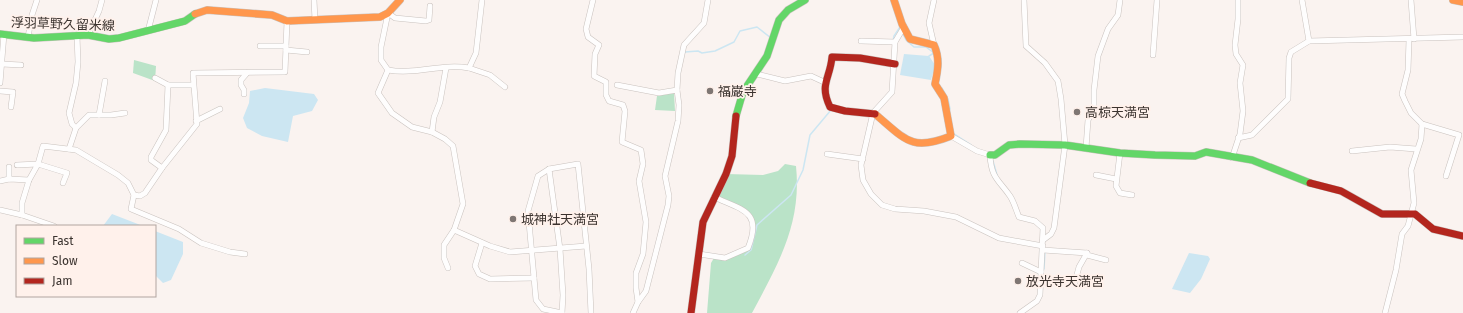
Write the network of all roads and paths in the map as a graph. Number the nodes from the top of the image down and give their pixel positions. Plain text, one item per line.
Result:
1 (37, 0) edge
2 (102, 0) edge
3 (156, 0) edge
4 (314, 0) edge
5 (400, 0) edge
6 (482, 0) edge
7 (593, 0) edge
8 (708, 0) edge
9 (805, 0) edge
10 (894, 0) edge
11 (934, 0) edge
12 (1024, 0) edge
13 (1120, 0) edge
14 (1157, 0) edge
15 (1238, 0) edge
16 (1302, 0) edge
17 (1411, 0) edge
18 (1453, 0) edge
19 (1463, 2) edge
20 (430, 6) dead end
21 (388, 13) junction
22 (315, 20) junction
23 (287, 21) junction
24 (904, 27) junction
25 (148, 30) junction
26 (2, 34) edge
27 (88, 35) junction
28 (77, 36) junction
29 (1463, 37) edge
30 (28, 38) junction
31 (1411, 39) junction
32 (861, 40) dead end
33 (1309, 40) junction
34 (895, 42) junction
35 (934, 45) junction
36 (260, 46) dead end
37 (286, 48) junction
38 (306, 52) dead end
39 (1153, 55) dead end
40 (2, 64) junction
41 (895, 64) junction
42 (22, 65) dead end
43 (446, 68) junction
44 (469, 68) junction
45 (388, 70) junction
46 (247, 73) junction
47 (756, 74) junction
48 (155, 78) dead end
49 (105, 81) dead end
50 (824, 82) junction
51 (0, 83) edge
52 (168, 85) junction
53 (193, 85) junction
54 (617, 85) dead end
55 (505, 87) dead end
56 (677, 90) junction
57 (0, 91) edge
58 (244, 94) dead end
59 (11, 107) dead end
60 (220, 109) dead end
61 (125, 113) dead end
62 (873, 113) junction
63 (99, 115) junction
64 (196, 121) junction
65 (1422, 124) junction
66 (76, 128) junction
67 (432, 132) junction
68 (951, 136) junction
69 (1238, 138) junction
70 (1065, 145) junction
71 (1086, 148) junction
72 (69, 149) junction
73 (1416, 149) junction
74 (1352, 151) dead end
75 (1120, 153) junction
76 (827, 154) dead end
77 (990, 155) junction
78 (863, 158) junction
79 (1232, 158) junction
80 (38, 164) junction
81 (17, 165) dead end
82 (9, 167) dead end
83 (162, 168) junction
84 (549, 169) junction
85 (1096, 175) dead end
86 (1446, 176) dead end
87 (9, 179) junction
88 (1116, 179) junction
89 (29, 180) junction
90 (0, 181) edge
91 (63, 183) dead end
92 (134, 195) junction
93 (1132, 195) dead end
94 (714, 197) junction
95 (0, 210) edge
96 (1411, 214) junction
97 (22, 215) junction
98 (51, 225) edge
99 (454, 230) junction
100 (1463, 236) edge
101 (482, 243) junction
102 (586, 246) junction
103 (1043, 246) junction
104 (560, 249) junction
105 (531, 251) junction
106 (1087, 253) junction
107 (245, 254) dead end
108 (699, 254) junction
109 (1106, 260) dead end
110 (1022, 263) dead end
111 (448, 268) dead end
112 (1041, 272) junction
113 (534, 278) junction
114 (1074, 282) dead end
115 (638, 302) junction
116 (562, 313) edge
117 (591, 313) edge
118 (633, 313) edge
119 (691, 313) edge
120 (1020, 313) edge
121 (1385, 313) edge

1 - 30 street
2 - 27 street
3 - 25 street
4 - 22 street
5 - 21 street
6 - 44 street
7 - 115 street
8 - 56 street
9 - 47 street
10 - 24 street
11 - 35 street
12 - 70 street
13 - 71 street
14 - 39 street
15 - 69 street
16 - 33 street
17 - 31 street
18 - 19 street
20 - 21 street
21 - 22 street, 浮羽草野久留米線
21 - 45 street
22 - 23 street, 浮羽草野久留米線
23 - 25 street, 浮羽草野久留米線
23 - 37 street
24 - 34 street
24 - 35 street
25 - 27 street, 浮羽草野久留米線
26 - 30 street, 浮羽草野久留米線
26 - 40 street
27 - 28 street, 浮羽草野久留米線
28 - 30 street, 浮羽草野久留米線
28 - 66 street
29 - 31 street
31 - 33 street
31 - 65 street
32 - 34 street
33 - 69 street
34 - 41 street
35 - 68 street
36 - 37 street
37 - 38 street
37 - 46 street
40 - 42 street
40 - 51 street
41 - 50 street
41 - 62 street
43 - 44 street
43 - 45 street
43 - 67 street
44 - 55 street
45 - 67 street
46 - 53 street
46 - 58 street
47 - 50 street
47 - 94 street
48 - 52 street
49 - 63 street
50 - 62 street
52 - 53 street
52 - 83 street
53 - 64 street
54 - 56 street
56 - 115 street
57 - 59 street
60 - 64 street
61 - 63 street
62 - 68 street
62 - 78 street
63 - 66 street
64 - 83 street
65 - 73 street
65 - 86 street
66 - 72 street
67 - 99 street
68 - 77 street
69 - 79 street
70 - 71 street
70 - 77 street
70 - 103 street
71 - 75 street
72 - 80 street
72 - 92 street
73 - 74 street
73 - 96 street
75 - 79 street
75 - 88 street
76 - 78 street
77 - 103 street
78 - 103 street
79 - 96 street
80 - 81 street
80 - 89 street
80 - 91 street
82 - 87 street
83 - 92 street
84 - 102 street
84 - 104 street
84 - 105 street
85 - 88 street
87 - 89 street
87 - 90 street
88 - 93 street
89 - 97 street
92 - 107 street
94 - 108 street
94 - 108 street
95 - 97 street
96 - 100 street
96 - 121 street
97 - 98 street
99 - 101 street
99 - 111 street
101 - 105 street
101 - 113 street
102 - 104 street
102 - 117 street
103 - 106 street
103 - 112 street
104 - 105 street
104 - 116 street
105 - 113 street
106 - 109 street
106 - 114 street
108 - 119 street
110 - 112 street
112 - 120 street
113 - 116 street
115 - 118 street

